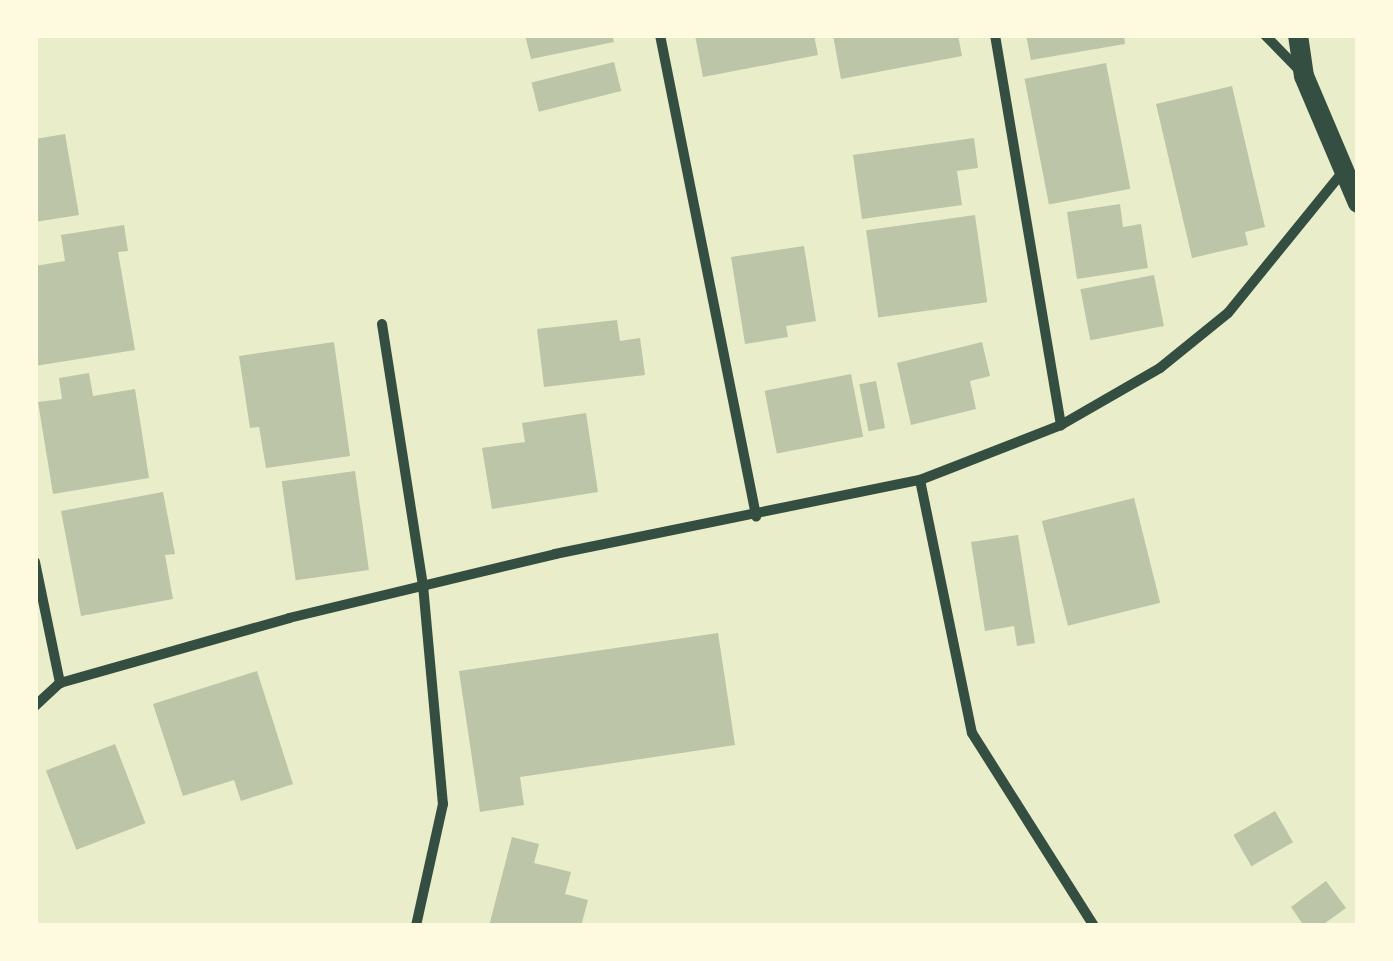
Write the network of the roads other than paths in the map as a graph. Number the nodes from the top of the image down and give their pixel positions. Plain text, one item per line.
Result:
1 (660, 35) edge
2 (995, 35) edge
3 (1265, 35) edge
4 (1298, 35) edge
5 (1304, 76) junction
6 (1341, 174) junction
7 (1358, 203) edge
8 (382, 324) dead end
9 (1061, 425) junction
10 (920, 480) junction
11 (756, 517) junction
12 (35, 562) edge
13 (422, 585) junction
14 (60, 683) junction
15 (35, 706) edge
16 (416, 926) edge
17 (1094, 926) edge

1 - 11 street
2 - 9 street
3 - 5 street
4 - 5 main road
5 - 6 main road
6 - 7 main road
6 - 9 street
8 - 13 street
9 - 10 street
10 - 11 street
10 - 17 street
11 - 13 street
12 - 14 street
13 - 14 street
13 - 16 street
14 - 15 street

